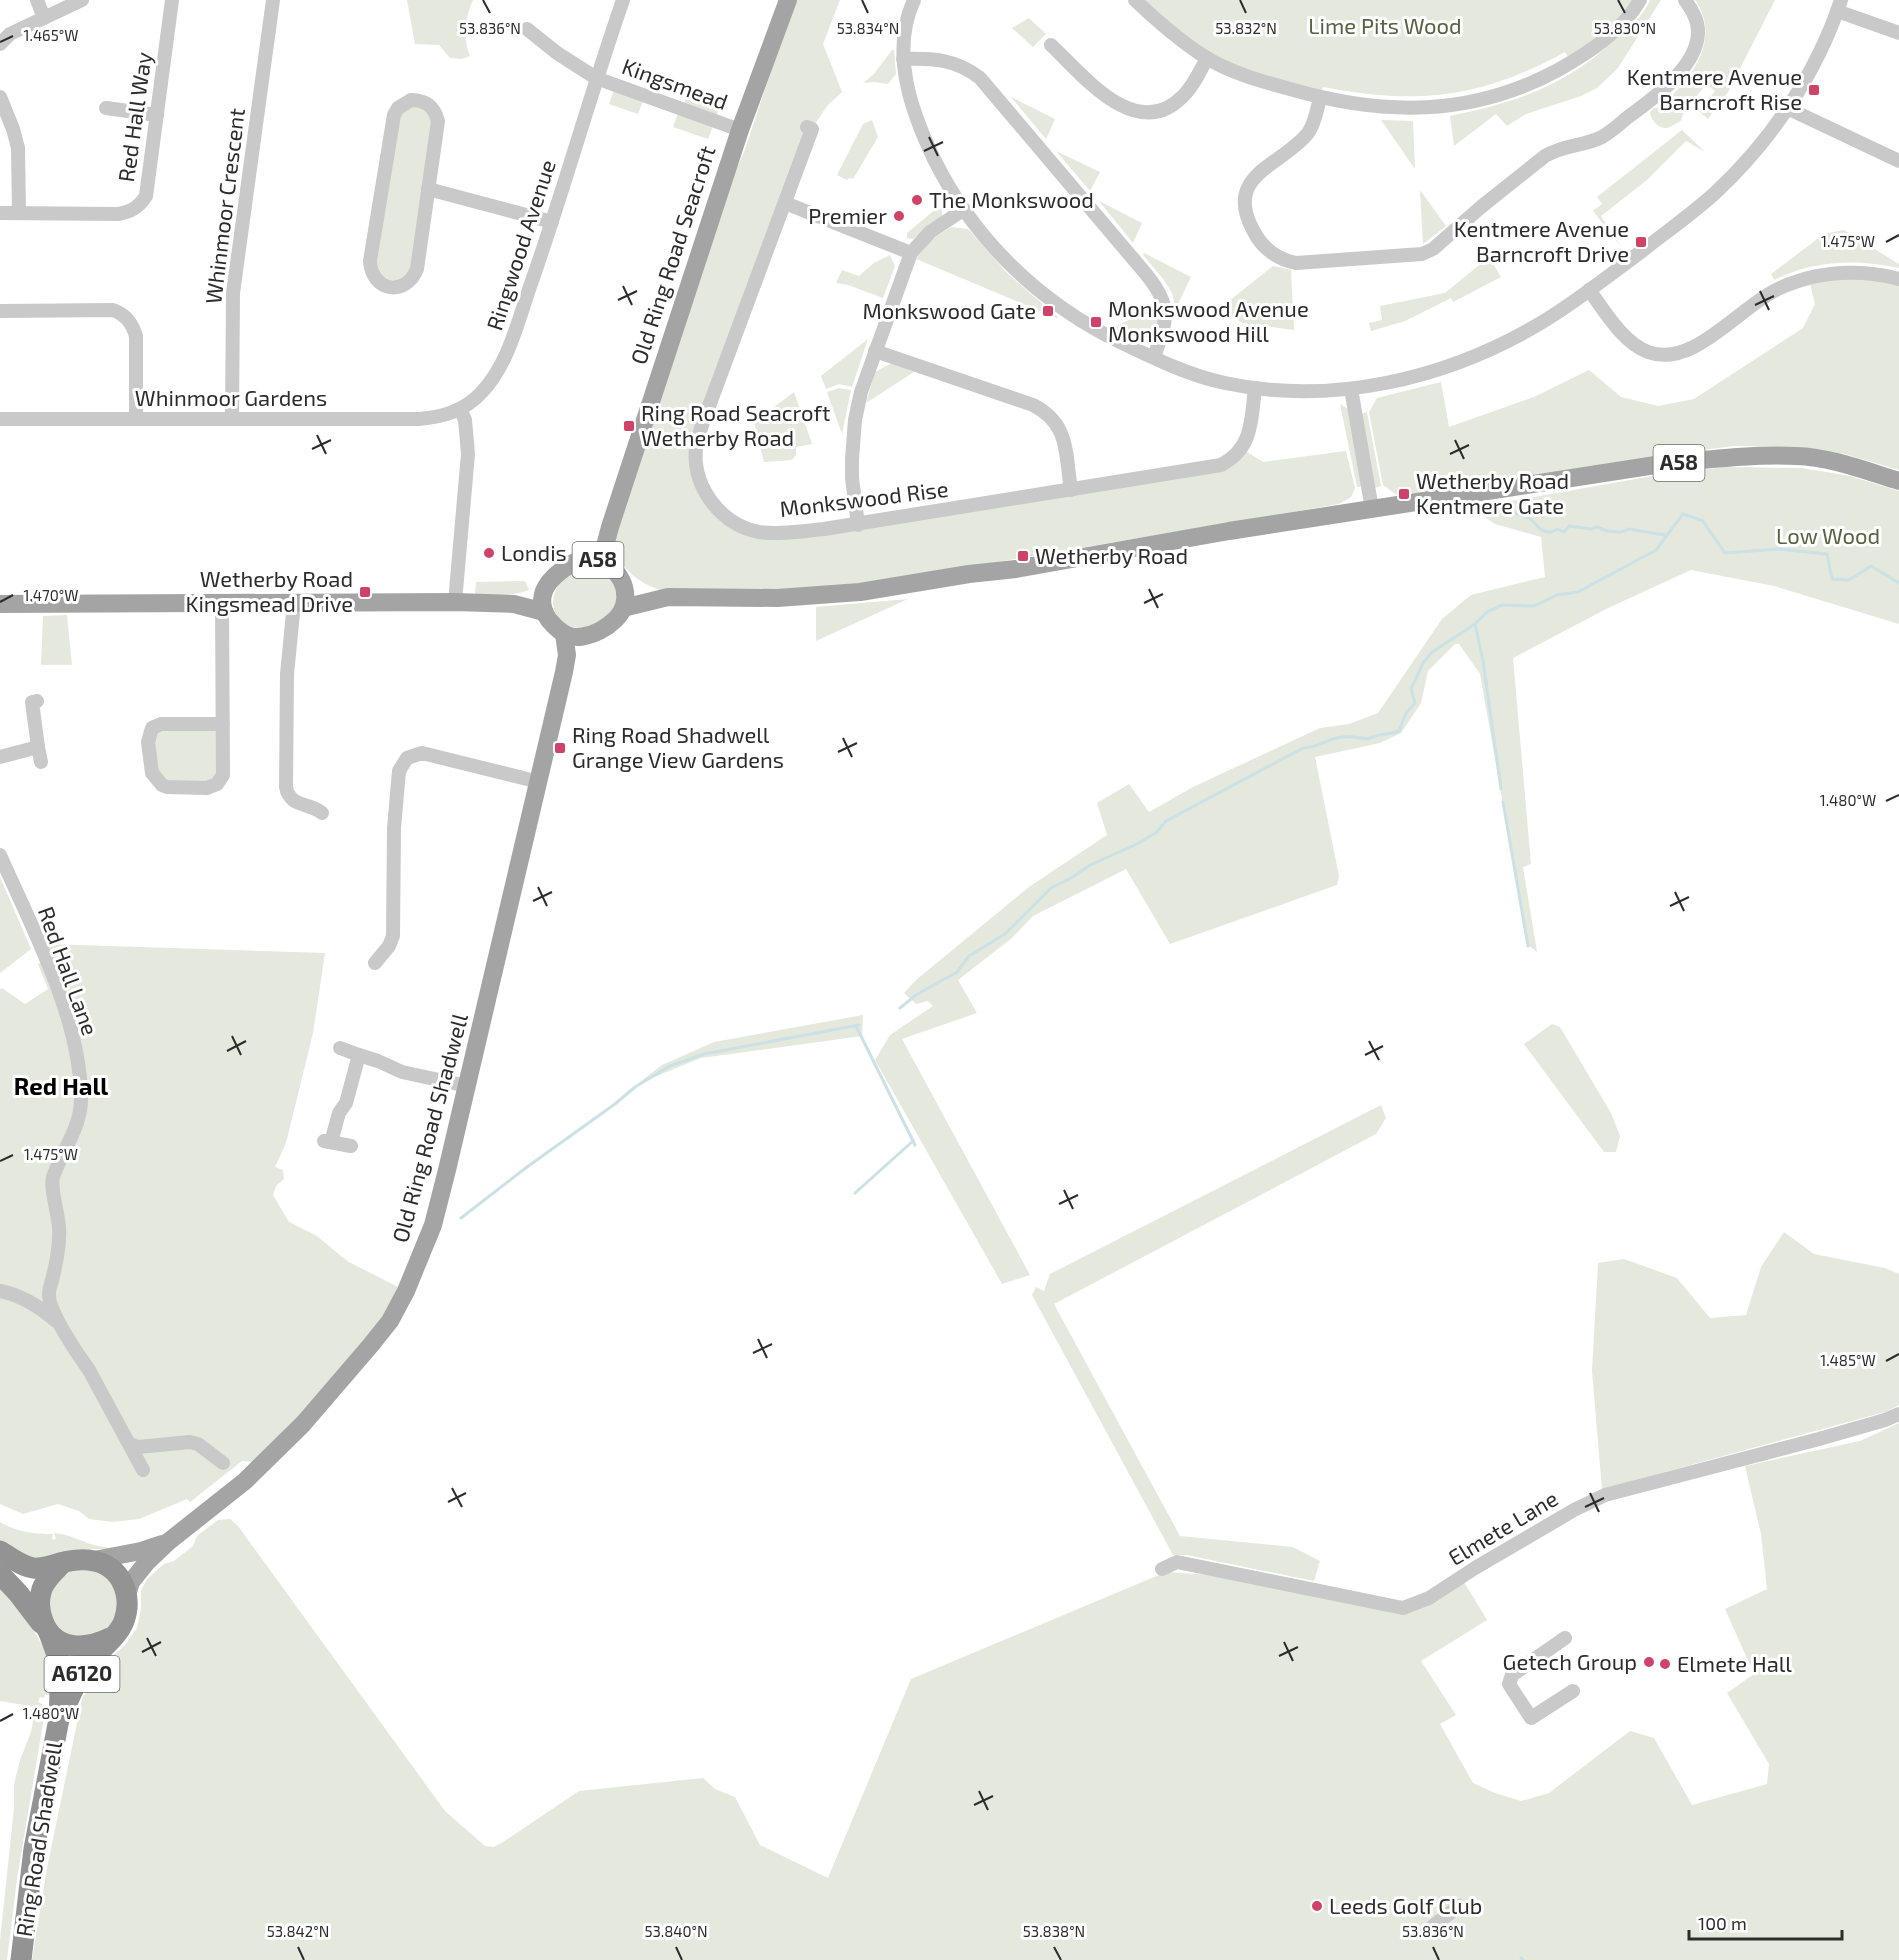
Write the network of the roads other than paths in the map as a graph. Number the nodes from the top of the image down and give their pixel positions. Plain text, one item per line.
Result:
1 (37, 0) edge
2 (82, 0) edge
3 (172, 0) edge
4 (273, 0) edge
5 (623, 0) edge
6 (788, 0) edge
7 (914, 0) edge
8 (1135, 0) edge
9 (1640, 0) edge
10 (1685, 0) edge
11 (1839, 6) edge
12 (44, 18) junction
13 (527, 29) dead end
14 (1899, 33) edge
15 (0, 44) edge
16 (1051, 45) dead end
17 (1207, 58) junction
18 (903, 59) junction
19 (596, 78) junction
20 (1320, 98) junction
21 (1, 105) edge
22 (106, 108) dead end
23 (1787, 108) junction
24 (157, 115) junction
25 (807, 127) dead end
26 (740, 130) junction
27 (1899, 161) edge
28 (428, 189) junction
29 (785, 203) junction
30 (963, 210) junction
31 (0, 213) edge
32 (19, 213) junction
33 (552, 222) junction
34 (911, 253) junction
35 (1899, 279) edge
36 (1589, 290) junction
37 (0, 311) edge
38 (875, 351) junction
39 (1154, 357) junction
40 (1255, 388) junction
41 (1351, 389) junction
42 (460, 409) junction
43 (232, 418) junction
44 (0, 419) edge
45 (136, 419) junction
46 (1899, 481) edge
47 (1071, 490) junction
48 (1372, 509) junction
49 (858, 525) junction
50 (610, 527) junction
51 (583, 558) junction
52 (615, 572) junction
53 (546, 588) junction
54 (668, 597) junction
55 (455, 602) junction
56 (222, 603) junction
57 (294, 603) junction
58 (0, 604) edge
59 (514, 604) junction
60 (623, 608) junction
61 (544, 612) junction
62 (597, 633) junction
63 (564, 634) junction
64 (564, 672) junction
65 (38, 701) dead end
66 (223, 724) junction
67 (38, 747) junction
68 (0, 757) edge
69 (41, 762) dead end
70 (538, 782) junction
71 (322, 813) dead end
72 (0, 855) edge
73 (375, 963) dead end
74 (340, 1048) dead end
75 (358, 1055) junction
76 (467, 1086) junction
77 (351, 1146) dead end
78 (0, 1292) edge
79 (62, 1326) junction
80 (1899, 1414) edge
81 (130, 1444) junction
82 (223, 1463) dead end
83 (143, 1470) dead end
84 (168, 1542) junction
85 (0, 1551) edge
86 (94, 1560) junction
87 (62, 1563) junction
88 (1162, 1569) dead end
89 (0, 1574) edge
90 (127, 1595) junction
91 (47, 1631) junction
92 (114, 1636) junction
93 (1564, 1638) dead end
94 (1573, 1691) dead end
95 (59, 1719) junction
96 (1459, 1906) dead end
97 (1433, 1926) dead end
98 (21, 1960) edge

1 - 12 street
2 - 12 street
3 - 24 street, Red Hall Way
4 - 43 street, Whinmoor Crescent
5 - 19 street, Ringwood Avenue
6 - 26 main road, Old Ring Road Seacroft
7 - 18 street
8 - 17 street
9 - 20 street
10 - 20 street
11 - 14 street
11 - 23 street
12 - 15 street
13 - 19 street, Kingsmead
16 - 17 street
17 - 20 street
18 - 30 street
18 - 39 street
19 - 26 street, Kingsmead
19 - 33 street, Ringwood Avenue
21 - 32 street
22 - 24 street
23 - 27 street
23 - 36 street
24 - 32 street, Red Hall Way
25 - 29 street, Monkswood Rise
26 - 50 main road, Old Ring Road Seacroft
28 - 28 street
28 - 33 street
29 - 34 street
29 - 49 street, Monkswood Rise
30 - 34 street
30 - 39 street
31 - 32 street, Red Hall Way
33 - 42 street, Ringwood Avenue
34 - 38 street
35 - 36 street
36 - 41 street
37 - 45 street
38 - 47 street
38 - 49 street
39 - 40 street
40 - 41 street
40 - 47 street, Monkswood Rise
41 - 48 street
42 - 43 street, Whinmoor Gardens
42 - 55 street
43 - 45 street, Whinmoor Gardens
44 - 45 street, Whinmoor Gardens
46 - 48 main road, A58
47 - 49 street, Monkswood Rise
48 - 54 main road, A58
50 - 51 main road, Old Ring Road Seacroft
50 - 52 main road, Old Ring Road Seacroft
51 - 52 main road, A58
51 - 53 main road, A58
52 - 54 main road, A58
52 - 60 main road, A58
53 - 59 main road, A58
53 - 61 main road, A58
54 - 60 main road, A58
55 - 57 main road, A58
55 - 59 main road, A58
56 - 57 main road, A58
56 - 58 main road, A58
56 - 66 street
57 - 71 street
59 - 61 main road, A58
60 - 62 main road, A58
61 - 63 main road
62 - 63 main road
62 - 64 main road, Old Ring Road Shadwell
63 - 64 main road, Old Ring Road Shadwell
64 - 70 main road, Old Ring Road Shadwell
65 - 67 street
66 - 66 street
67 - 68 street
67 - 69 street
70 - 73 street
70 - 76 main road, Old Ring Road Shadwell
72 - 79 street, Red Hall Lane
74 - 75 street
75 - 76 street
75 - 77 street
76 - 84 main road, Old Ring Road Shadwell
78 - 79 street
79 - 81 street, Red Hall Lane
80 - 88 street, Elmete Lane
81 - 82 street
81 - 83 street, Red Hall Lane
84 - 86 main road, Old Ring Road Shadwell
84 - 90 main road, Old Ring Road Shadwell
85 - 87 highway
86 - 87 highway
86 - 90 highway
87 - 91 highway
89 - 91 highway, A6120
90 - 92 highway
91 - 92 highway
91 - 95 highway, Ring Road Shadwell / A6120
92 - 95 highway, Ring Road Shadwell / A6120
93 - 94 street
95 - 98 highway, Ring Road Shadwell / A6120
96 - 97 street

